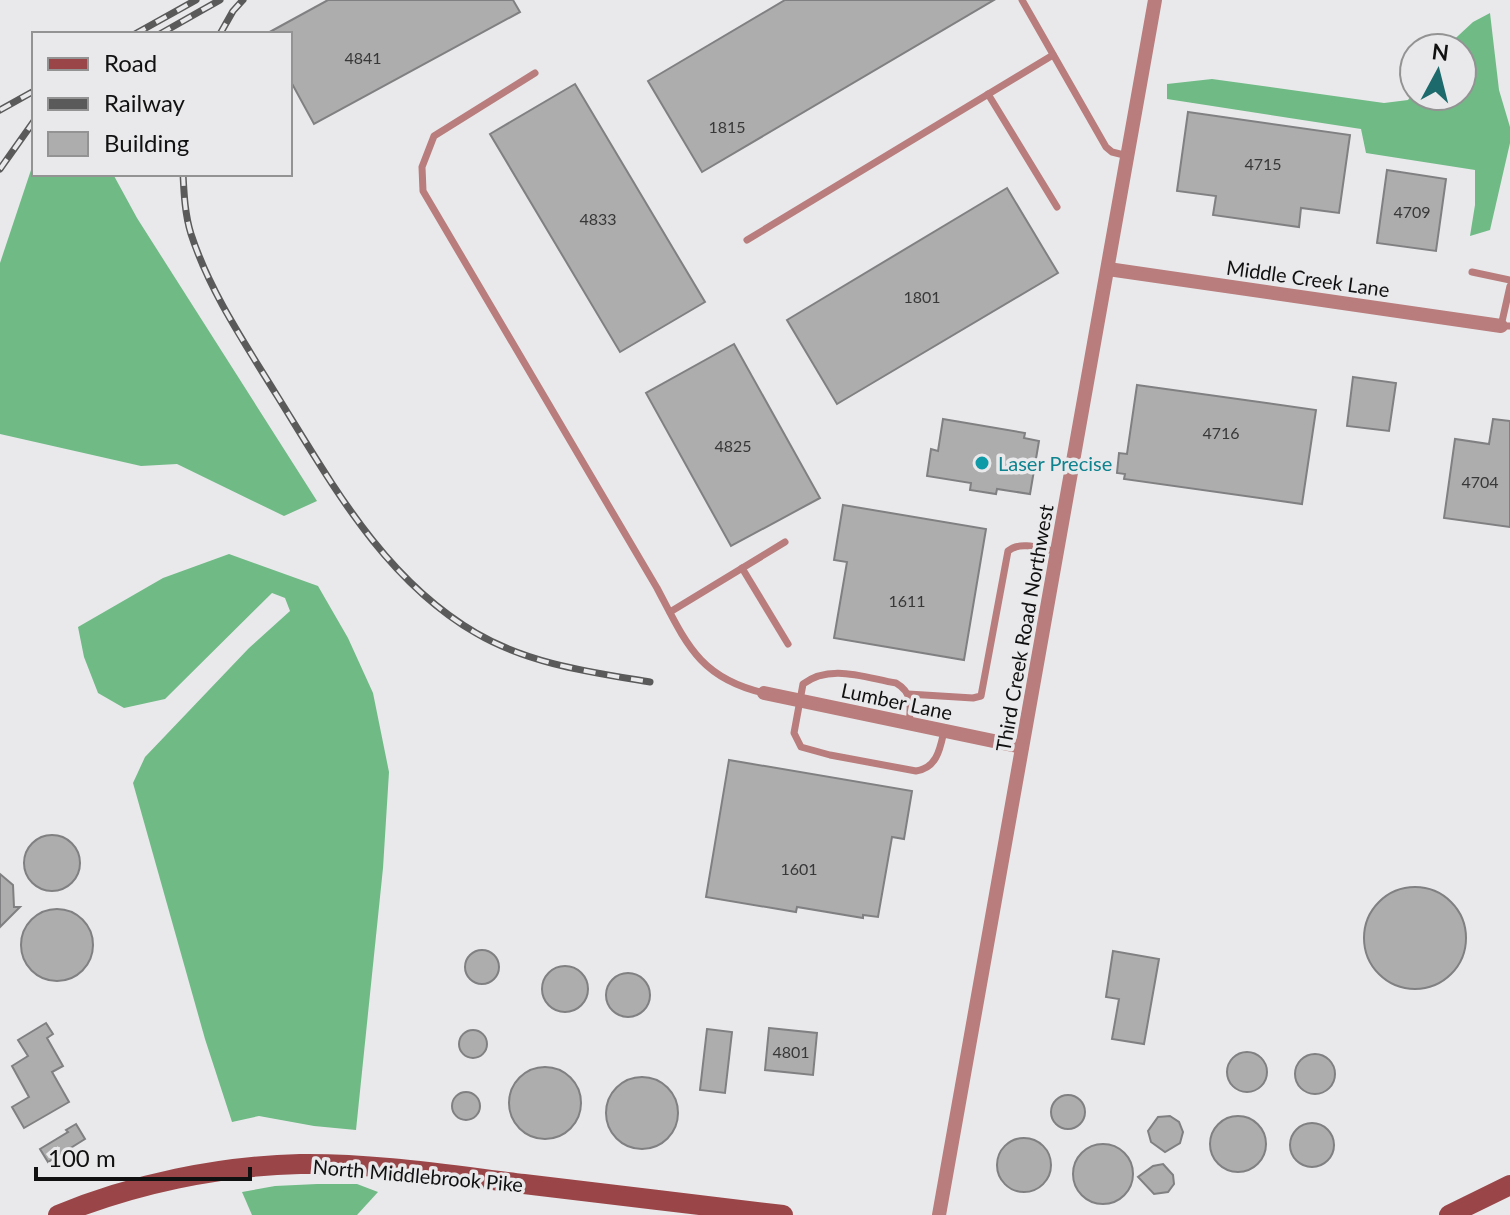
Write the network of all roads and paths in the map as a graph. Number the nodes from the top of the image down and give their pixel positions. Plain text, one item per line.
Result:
1 (1022, 0) edge
2 (1155, 0) edge
3 (1053, 55) junction
4 (535, 73) dead end
5 (988, 94) junction
6 (1128, 156) junction
7 (1057, 207) dead end
8 (747, 240) dead end
9 (1108, 269) junction
10 (1472, 272) dead end
11 (1510, 283) edge
12 (1506, 326) edge
13 (785, 542) dead end
14 (1058, 552) junction
15 (742, 568) junction
16 (670, 612) junction
17 (788, 644) dead end
18 (764, 693) joint
19 (908, 694) junction
20 (798, 700) junction
21 (909, 723) junction
22 (944, 731) junction
23 (1022, 747) junction
24 (1510, 1185) edge
25 (1510, 1202) edge
26 (58, 1215) edge
27 (783, 1215) edge
28 (939, 1215) edge
29 (1449, 1215) edge
30 (1459, 1215) edge

1 - 3 lane
2 - 6 street, Third Creek Road Northwest
3 - 5 lane
3 - 6 lane
4 - 16 lane
5 - 7 lane
5 - 8 lane
6 - 9 street, Third Creek Road Northwest
9 - 12 street, Middle Creek Lane
9 - 14 street, Third Creek Road Northwest
10 - 11 lane
11 - 12 lane
13 - 15 lane
14 - 19 lane
14 - 23 street, Third Creek Road Northwest
15 - 16 lane
15 - 17 lane
16 - 18 lane
18 - 20 street, Lumber Lane
19 - 20 lane
19 - 21 lane
20 - 21 street, Lumber Lane
20 - 22 lane
21 - 22 street, Lumber Lane
22 - 23 street, Lumber Lane
23 - 28 street, Third Creek Road Northwest
24 - 29 main road
25 - 30 main road
26 - 27 main road, North Middlebrook Pike

